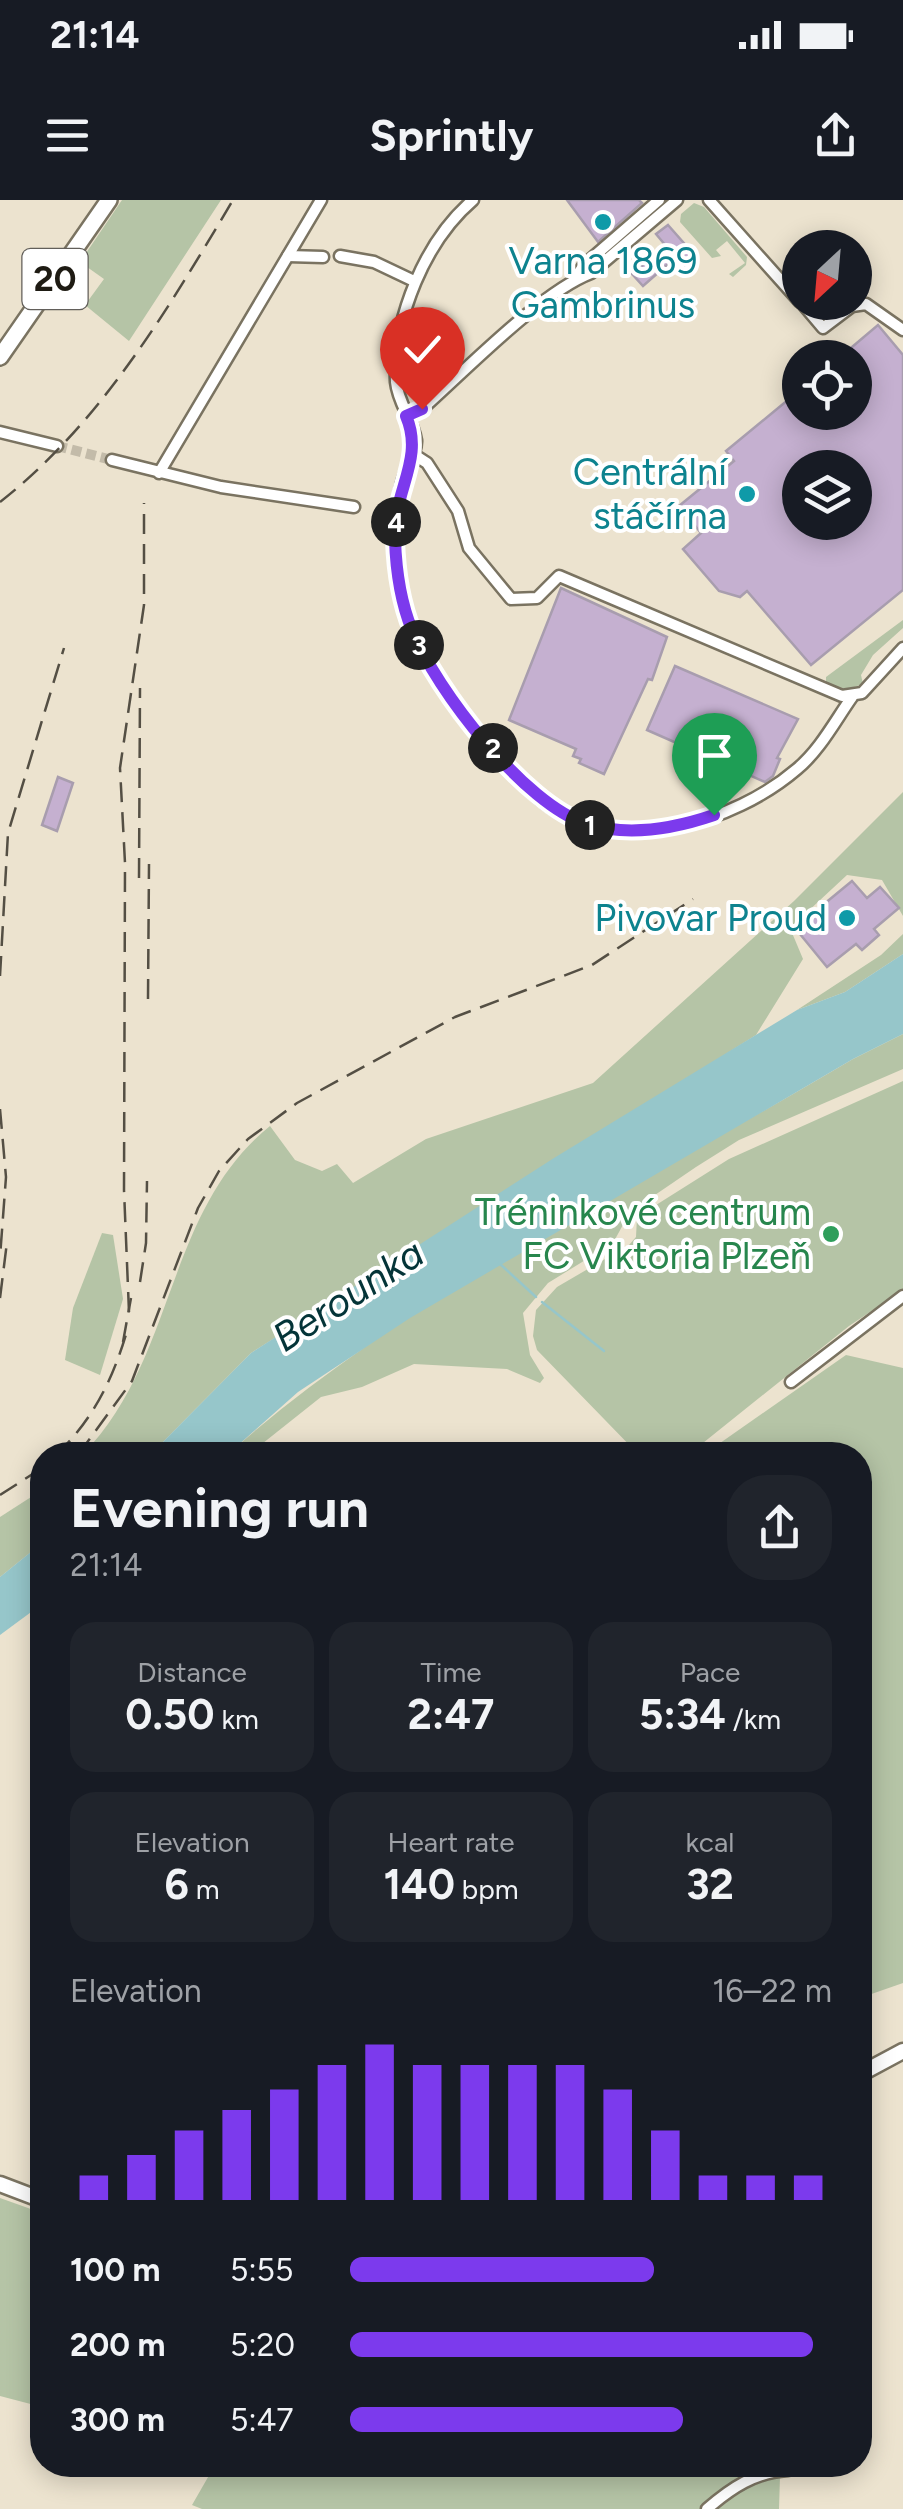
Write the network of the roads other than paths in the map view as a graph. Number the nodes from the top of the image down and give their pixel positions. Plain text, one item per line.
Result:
1 (109, 200) edge
2 (321, 200) edge
3 (473, 200) edge
4 (677, 200) edge
5 (709, 200) edge
6 (656, 204) edge
7 (288, 256) junction
8 (340, 256) dead end
9 (317, 257) dead end
10 (414, 281) junction
11 (782, 282) edge
12 (872, 308) edge
13 (903, 330) edge
14 (0, 357) edge
15 (406, 416) junction
16 (0, 432) edge
17 (57, 446) tunnel mouth
18 (413, 454) junction
19 (112, 460) tunnel mouth
20 (159, 473) junction
21 (354, 507) dead end
22 (903, 648) edge
23 (852, 697) junction
24 (903, 1296) edge
25 (791, 1382) dead end
26 (903, 2051) edge
27 (872, 2068) edge
28 (0, 2184) edge
29 (30, 2195) edge
30 (754, 2477) edge
31 (706, 2509) edge

1 - 14 main road, 20
2 - 7 street
3 - 10 street
4 - 6 street
5 - 11 street
6 - 15 street
7 - 9 street
7 - 20 street
8 - 10 street
10 - 15 street
12 - 13 street
15 - 18 street
16 - 17 street
18 - 23 street
18 - 23 street
19 - 20 street
20 - 21 street
22 - 23 street
24 - 25 street
26 - 27 street
28 - 29 street
30 - 31 street

